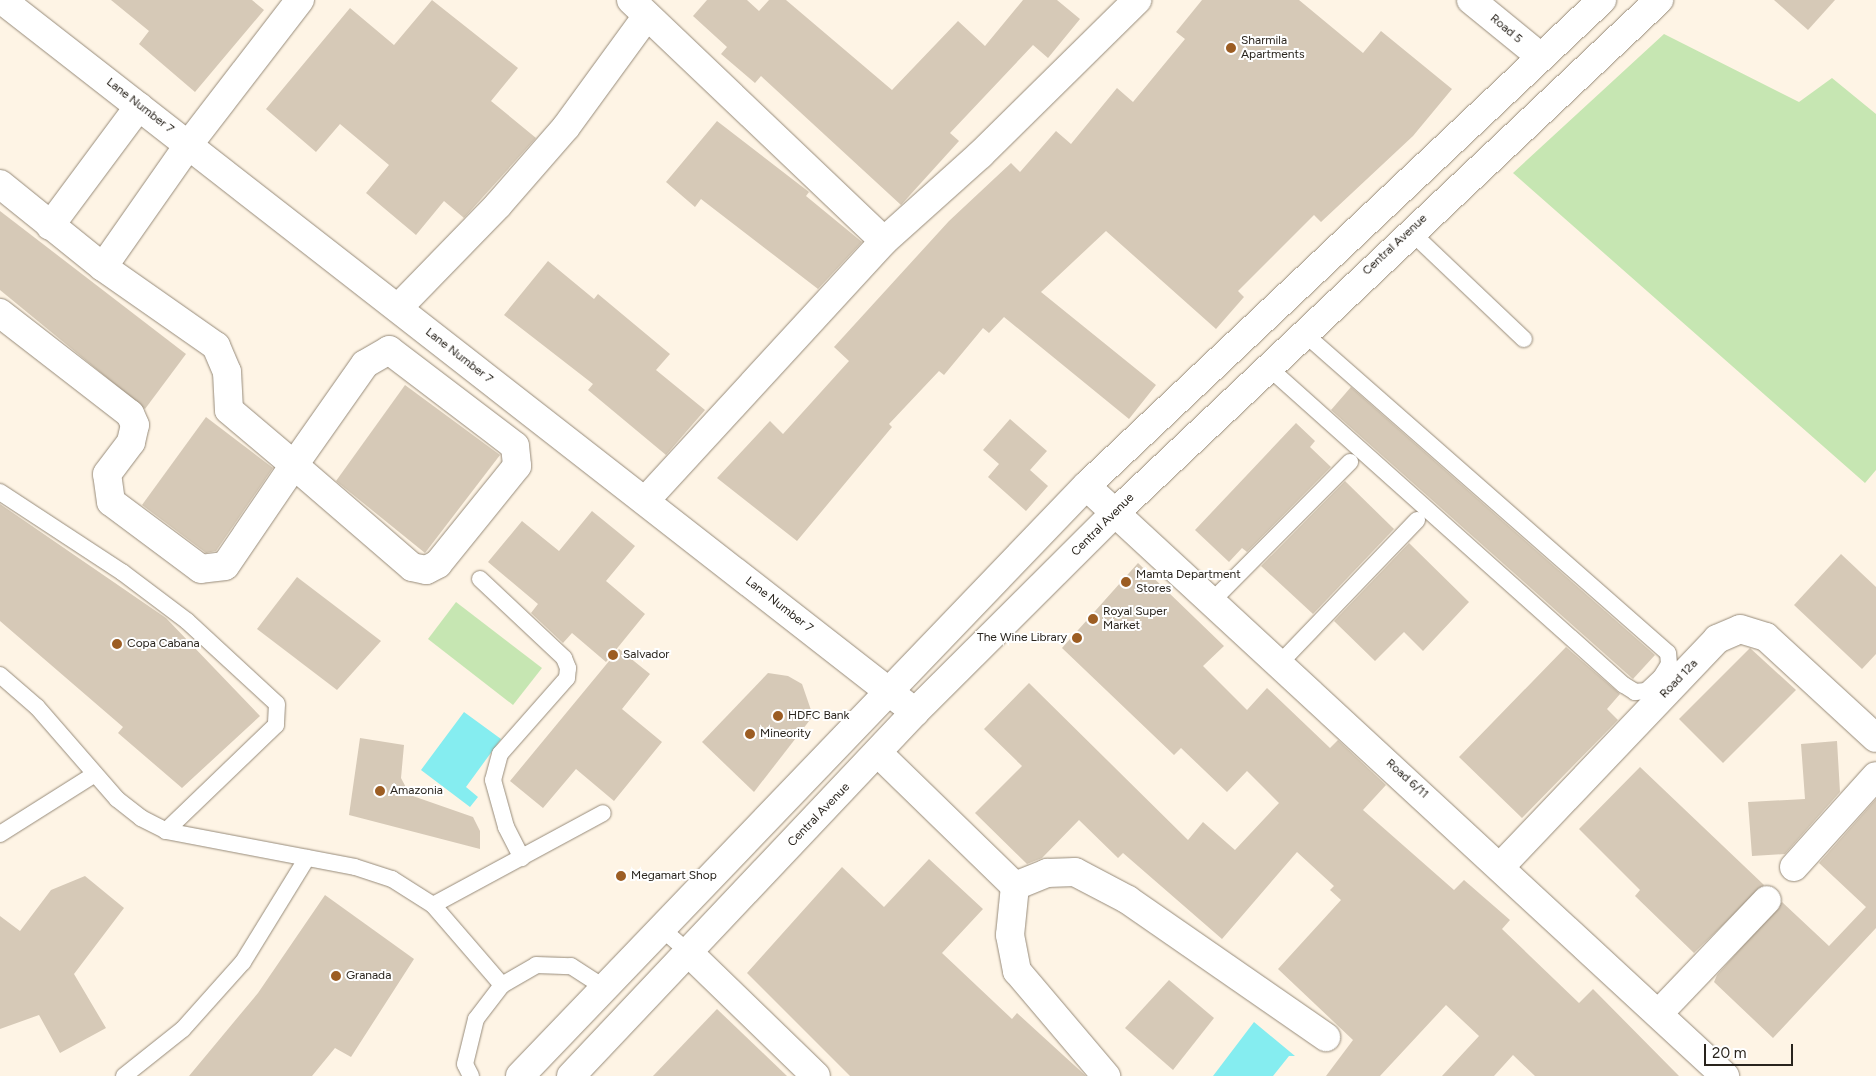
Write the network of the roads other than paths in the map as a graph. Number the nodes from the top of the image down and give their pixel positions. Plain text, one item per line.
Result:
1 (2, 0) edge
2 (300, 0) edge
3 (1471, 0) edge
4 (1602, 0) edge
5 (1647, 4) edge
6 (639, 8) edge
7 (1127, 8) edge
8 (1541, 58) junction
9 (139, 106) junction
10 (189, 144) junction
11 (0, 184) edge
12 (50, 226) junction
13 (1410, 231) junction
14 (884, 240) junction
15 (103, 267) junction
16 (398, 308) junction
17 (0, 313) edge
18 (1303, 332) junction
19 (1524, 339) dead end
20 (1268, 367) junction
21 (1350, 462) dead end
22 (294, 465) junction
23 (1086, 486) junction
24 (0, 492) edge
25 (645, 501) junction
26 (1115, 513) junction
27 (1417, 520) dead end
28 (480, 579) dead end
29 (1212, 601) junction
30 (1280, 663) junction
31 (0, 676) edge
32 (889, 690) junction
33 (916, 712) junction
34 (1876, 738) edge
35 (878, 753) junction
36 (95, 774) junction
37 (1876, 776) edge
38 (603, 813) dead end
39 (166, 831) junction
40 (0, 834) edge
41 (307, 858) junction
42 (522, 858) junction
43 (1502, 865) junction
44 (1794, 866) dead end
45 (1015, 886) junction
46 (1767, 900) dead end
47 (433, 905) junction
48 (662, 929) junction
49 (688, 952) junction
50 (502, 985) junction
51 (605, 988) junction
52 (1659, 1013) junction
53 (1326, 1037) dead end
54 (805, 1072) edge
55 (124, 1076) edge
56 (471, 1076) edge
57 (520, 1076) edge
58 (571, 1076) edge
59 (1106, 1076) edge
60 (1725, 1076) edge

1 - 9 street, Lane Number 7
2 - 10 street
3 - 8 street, Road 5
4 - 8 street
5 - 13 street, Central Avenue
6 - 14 street
6 - 16 street
7 - 14 street
8 - 23 street
9 - 10 street, Lane Number 7
9 - 12 street
10 - 15 street
10 - 16 street, Lane Number 7
11 - 12 street
12 - 15 street
13 - 18 street, Central Avenue
13 - 19 lane
14 - 25 street
15 - 22 street
16 - 25 street, Lane Number 7
17 - 22 street
18 - 20 street, Central Avenue
18 - 20 lane
20 - 26 street, Central Avenue
21 - 29 lane
22 - 22 street
23 - 26 street, Road 6/11
23 - 32 street
24 - 39 lane
25 - 32 street, Lane Number 7
26 - 29 street, Road 6/11
26 - 33 street, Central Avenue
27 - 30 lane
28 - 42 lane
29 - 30 street, Road 6/11
30 - 43 street, Road 6/11
31 - 36 lane
32 - 33 street, Lane Number 7
32 - 48 street
33 - 35 street, Central Avenue
34 - 43 street, Road 12a
35 - 45 street
35 - 49 street, Central Avenue
36 - 39 lane
36 - 40 lane
37 - 44 street
38 - 42 lane
39 - 41 lane
41 - 47 lane
41 - 55 lane
42 - 47 lane
43 - 52 street, Road 6/11
45 - 53 street
45 - 59 street
46 - 52 street
47 - 50 lane
48 - 49 lane
48 - 51 street
49 - 54 street
49 - 58 street, Central Avenue
50 - 51 lane
50 - 56 lane
51 - 57 street
52 - 60 street, Road 6/11

